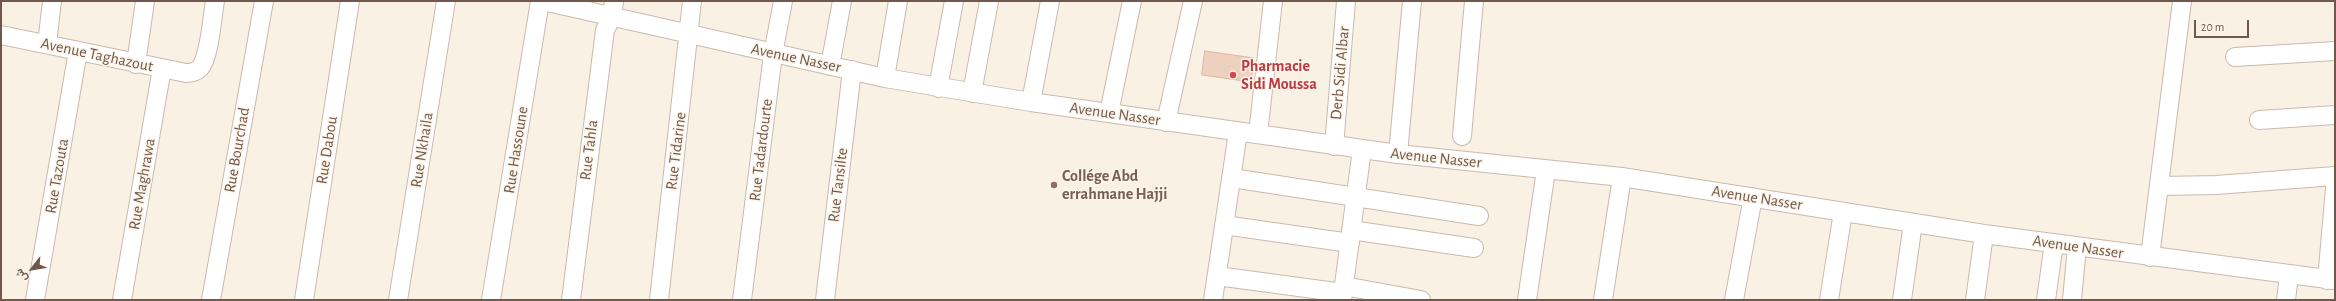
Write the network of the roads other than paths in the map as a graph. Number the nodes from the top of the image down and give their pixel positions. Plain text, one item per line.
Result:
1 (52, 1) edge
2 (145, 1) edge
3 (215, 1) edge
4 (264, 1) edge
5 (350, 1) edge
6 (446, 1) edge
7 (542, 1) edge
8 (692, 1) edge
9 (783, 1) edge
10 (842, 1) edge
11 (898, 1) edge
12 (954, 1) edge
13 (989, 1) edge
14 (1050, 1) edge
15 (1132, 1) edge
16 (1193, 1) edge
17 (1273, 1) edge
18 (1346, 1) edge
19 (1412, 1) edge
20 (1474, 1) edge
21 (2182, 1) edge
22 (613, 9) edge
23 (690, 34) junction
24 (1, 35) edge
25 (47, 44) junction
26 (78, 51) junction
27 (2335, 51) edge
28 (773, 54) junction
29 (2235, 58) dead end
30 (136, 64) junction
31 (830, 66) junction
32 (162, 68) junction
33 (852, 70) junction
34 (885, 78) junction
35 (938, 88) junction
36 (972, 93) junction
37 (1031, 102) junction
38 (1109, 114) junction
39 (2335, 115) edge
40 (2259, 120) dead end
41 (1166, 122) junction
42 (1238, 132) junction
43 (1258, 134) junction
44 (1334, 146) junction
45 (1362, 149) junction
46 (1398, 154) junction
47 (1459, 161) junction
48 (1546, 170) junction
49 (2335, 176) edge
50 (1622, 177) junction
51 (1232, 178) junction
52 (2160, 186) junction
53 (2335, 188) edge
54 (1356, 197) junction
55 (1753, 197) junction
56 (1842, 212) junction
57 (1479, 216) dead end
58 (1913, 223) junction
59 (1224, 225) junction
60 (1984, 234) junction
61 (1351, 236) junction
62 (2054, 243) junction
63 (2077, 246) junction
64 (1474, 248) dead end
65 (2150, 257) junction
66 (2289, 275) junction
67 (1217, 276) junction
68 (2331, 280) edge
69 (1343, 293) edge
70 (35, 300) edge
71 (122, 300) edge
72 (211, 300) edge
73 (304, 300) edge
74 (398, 300) edge
75 (491, 300) edge
76 (571, 300) edge
77 (658, 300) edge
78 (742, 300) edge
79 (825, 300) edge
80 (1213, 300) edge
81 (1421, 300) edge
82 (1527, 300) edge
83 (1603, 300) edge
84 (1734, 300) edge
85 (1829, 300) edge
86 (1902, 300) edge
87 (1975, 300) edge
88 (2046, 300) edge
89 (2072, 300) edge
90 (2286, 300) edge

1 - 25 street
2 - 30 street
3 - 32 street, Avenue Taghazout
4 - 72 street, Rue Bourchad
5 - 73 street, Rue Dabou
6 - 74 street, Rue Nkhaila
7 - 22 street, Avenue Nasser
7 - 75 street, Rue Hassoune
8 - 23 street, Rue Tidarine
9 - 28 street, Rue Tadardourte
10 - 31 street
11 - 34 street
12 - 35 street
13 - 36 street
14 - 37 street
15 - 38 street
16 - 41 street
17 - 43 street
18 - 44 street, Derb Sidi Albar
19 - 46 street
20 - 47 street
21 - 52 street
22 - 23 street, Avenue Nasser
22 - 76 street, Rue Tahla
23 - 28 street, Avenue Nasser
23 - 77 street, Rue Tidarine
24 - 25 street, Avenue Taghazout
25 - 26 street, Avenue Taghazout
26 - 30 street, Avenue Taghazout
26 - 70 street, Rue Tazouta
27 - 29 street
28 - 31 street, Avenue Nasser
28 - 78 street, Rue Tadardourte
30 - 32 street, Avenue Taghazout
31 - 33 street, Avenue Nasser
32 - 71 street, Rue Maghrawa
33 - 34 street, Avenue Nasser
33 - 79 street, Rue Tansilte
34 - 35 street, Avenue Nasser
35 - 36 street, Avenue Nasser
36 - 37 street, Avenue Nasser
37 - 38 street, Avenue Nasser
38 - 41 street, Avenue Nasser
39 - 40 street
41 - 42 street, Avenue Nasser
42 - 43 street, Avenue Nasser
42 - 51 street
43 - 44 street, Avenue Nasser
44 - 45 street, Avenue Nasser
45 - 46 street, Avenue Nasser
45 - 54 street
46 - 47 street, Avenue Nasser
47 - 48 street, Avenue Nasser
48 - 50 street, Avenue Nasser
48 - 82 street
49 - 52 street
50 - 55 street, Avenue Nasser
50 - 83 street
51 - 54 street
51 - 59 street
52 - 65 street
53 - 68 street
54 - 57 street
54 - 61 street
55 - 56 street, Avenue Nasser
55 - 84 street
56 - 58 street, Avenue Nasser
56 - 85 street
58 - 60 street, Avenue Nasser
58 - 86 street
59 - 61 street
59 - 67 street
60 - 62 street, Avenue Nasser
60 - 87 street
61 - 64 street
61 - 69 street
62 - 63 street, Avenue Nasser
62 - 88 street
63 - 65 street, Avenue Nasser
63 - 89 street
65 - 66 street, Avenue Nasser
66 - 68 street, Avenue Nasser
66 - 90 street
67 - 69 street
67 - 80 street
69 - 81 street

